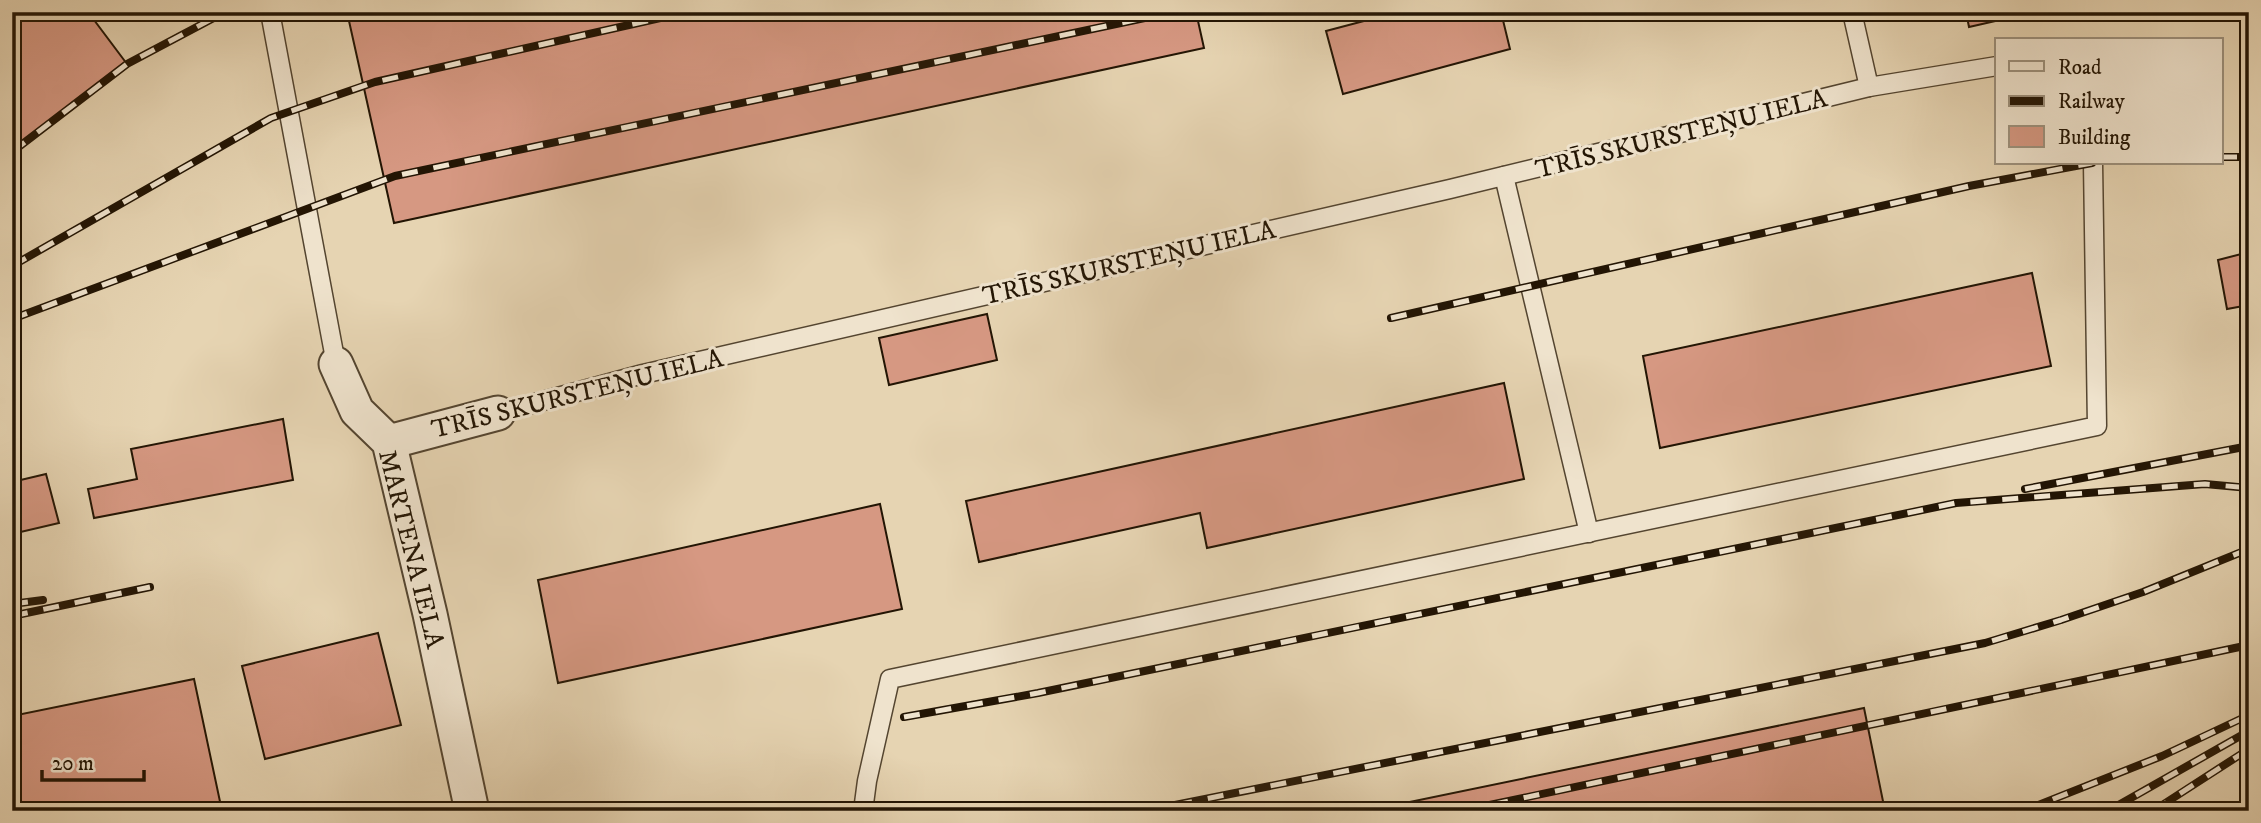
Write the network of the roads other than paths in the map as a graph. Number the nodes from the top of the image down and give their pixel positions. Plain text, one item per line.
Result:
1 (270, 12) edge
2 (1852, 12) edge
3 (1995, 66) edge
4 (1869, 88) junction
5 (2093, 164) edge
6 (1504, 176) junction
7 (336, 364) joint
8 (498, 413) joint
9 (389, 442) junction
10 (1588, 533) junction
11 (472, 811) edge
12 (863, 811) edge

1 - 7 lane, MARTENA IELA
2 - 4 lane
3 - 4 lane, TRĪS SKURSTEŅU IELA
4 - 6 lane, TRĪS SKURSTEŅU IELA
5 - 10 lane
6 - 8 lane, TRĪS SKURSTEŅU IELA
6 - 10 lane
7 - 9 street, MARTENA IELA
8 - 9 street, TRĪS SKURSTEŅU IELA
9 - 11 street, MARTENA IELA
10 - 12 lane

